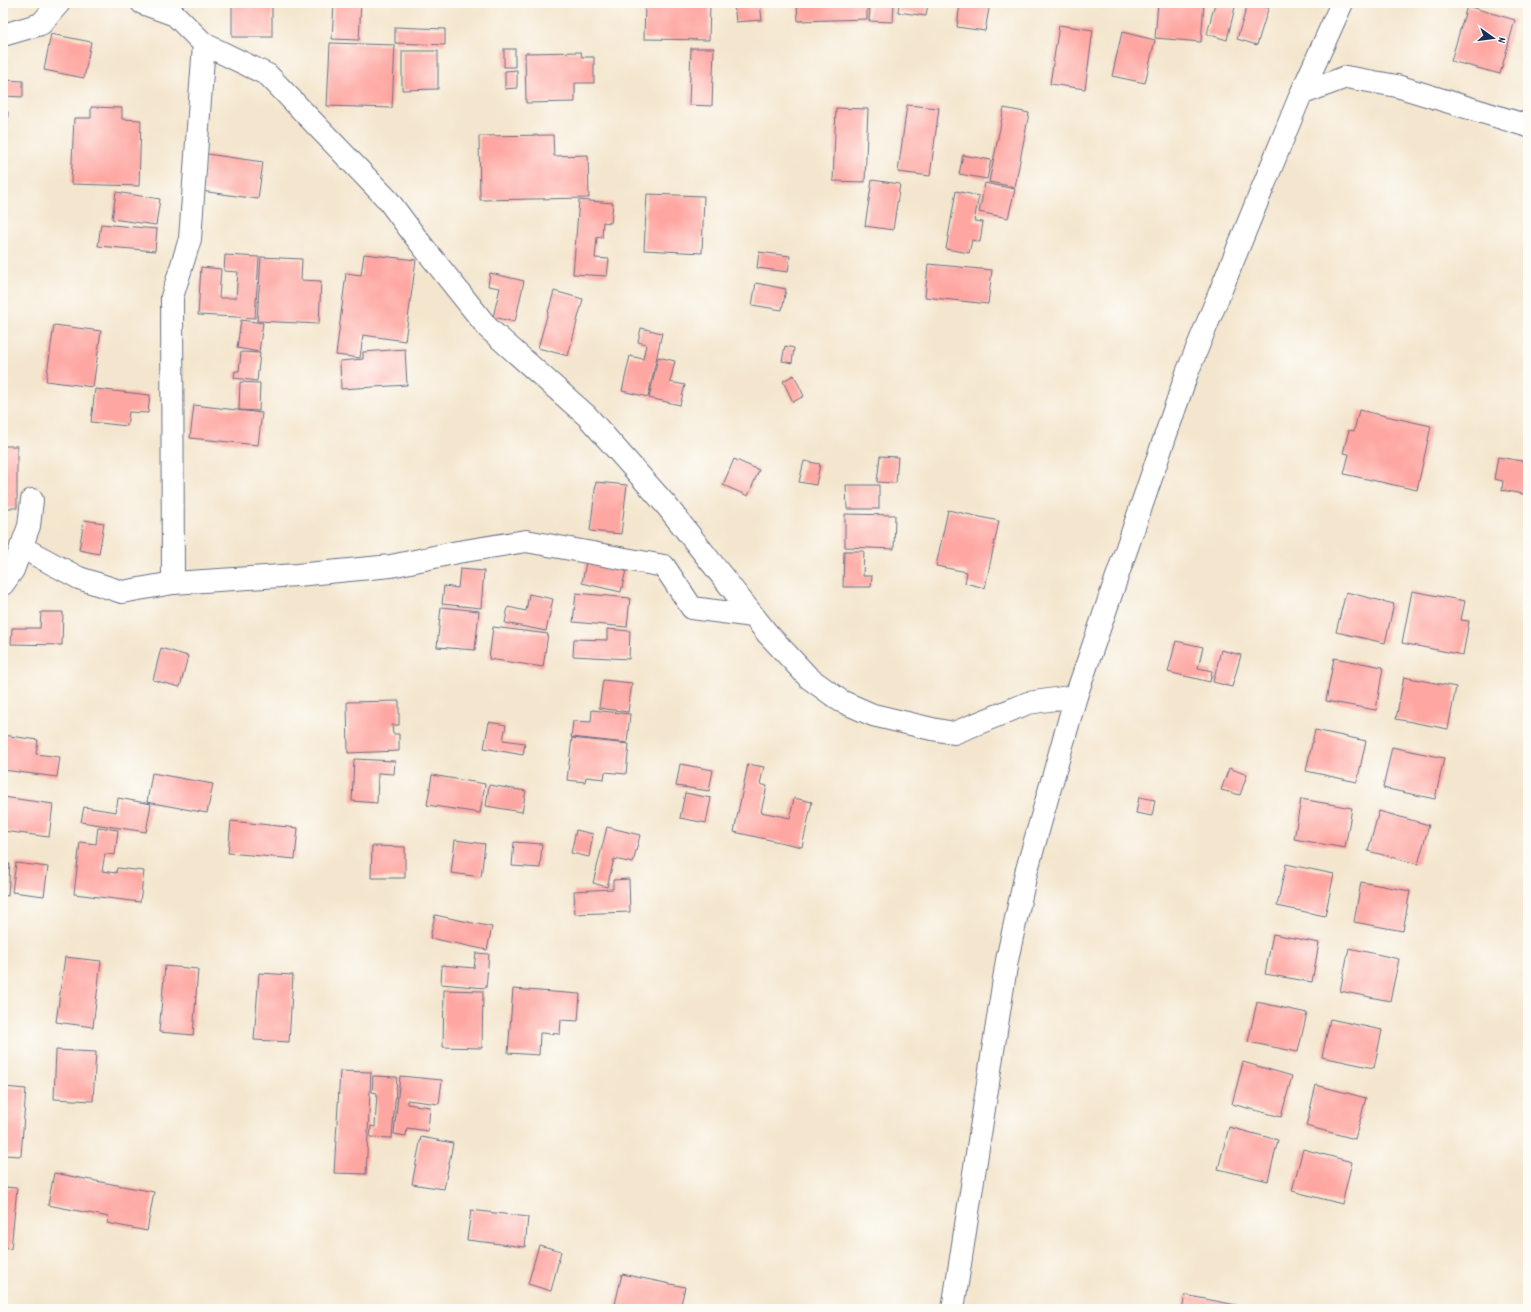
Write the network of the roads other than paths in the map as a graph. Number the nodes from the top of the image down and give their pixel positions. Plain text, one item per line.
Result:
1 (58, 3) edge
2 (142, 3) edge
3 (1342, 3) edge
4 (178, 9) edge
5 (3, 35) edge
6 (204, 44) junction
7 (1301, 94) junction
8 (1528, 126) edge
9 (32, 500) dead end
10 (21, 547) junction
11 (173, 583) junction
12 (3, 584) edge
13 (753, 616) junction
14 (1076, 696) junction
15 (953, 1309) edge

1 - 5 street
2 - 4 street
3 - 7 street
4 - 6 street
6 - 11 street
6 - 13 street
7 - 8 street
7 - 14 street
9 - 10 street
10 - 11 street
10 - 12 street
11 - 13 street
13 - 14 street
14 - 15 street

